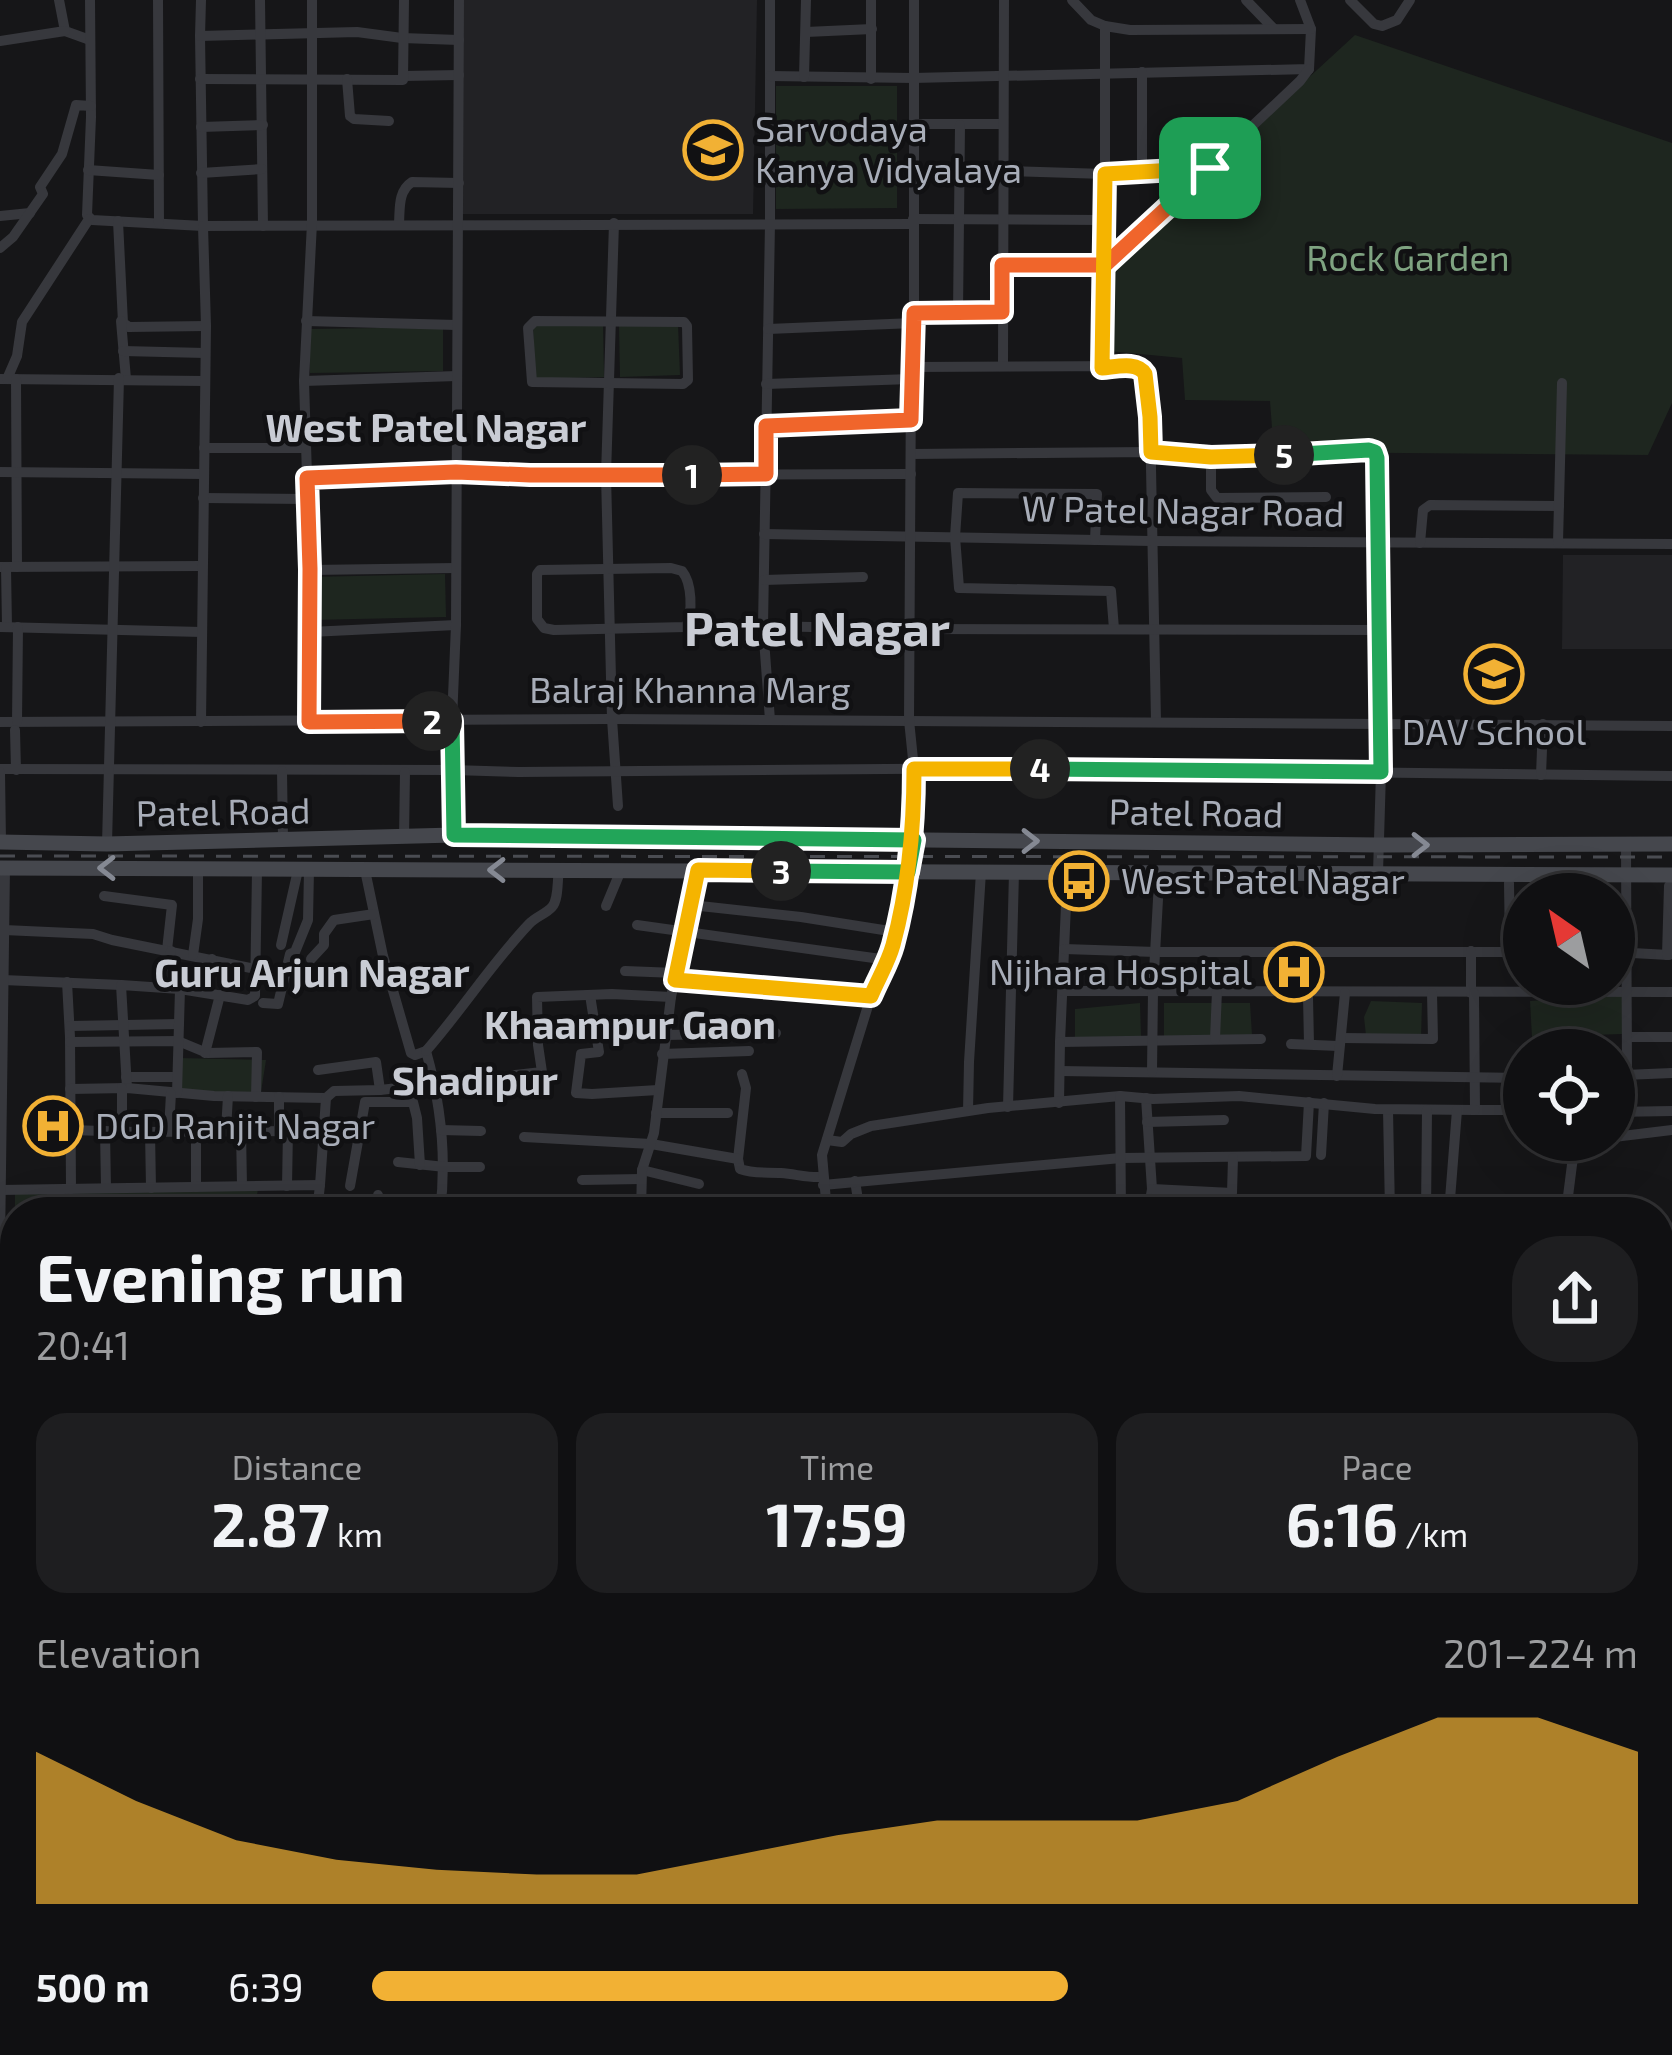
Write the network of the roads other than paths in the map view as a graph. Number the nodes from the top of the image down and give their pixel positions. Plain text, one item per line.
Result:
1 (59, 0) edge
2 (90, 0) edge
3 (158, 0) edge
4 (200, 0) edge
5 (260, 0) edge
6 (312, 0) edge
7 (404, 0) edge
8 (459, 0) edge
9 (770, 0) edge
10 (806, 0) edge
11 (871, 0) edge
12 (914, 0) edge
13 (1004, 0) edge
14 (1072, 0) edge
15 (1246, 0) edge
16 (1300, 0) edge
17 (1350, 0) edge
18 (1410, 0) edge
19 (1105, 26) junction
20 (872, 29) junction
21 (1274, 29) junction
22 (1311, 29) junction
23 (65, 31) junction
24 (262, 32) junction
25 (313, 32) junction
26 (806, 32) junction
27 (200, 36) junction
28 (402, 38) junction
29 (90, 40) junction
30 (459, 40) junction
31 (0, 41) edge
32 (1309, 69) junction
33 (1142, 72) junction
34 (1104, 73) junction
35 (459, 75) junction
36 (403, 76) junction
37 (770, 76) junction
38 (804, 76) junction
39 (1004, 76) junction
40 (200, 79) junction
41 (312, 79) junction
42 (871, 79) junction
43 (913, 79) junction
44 (347, 80) junction
45 (262, 81) junction
46 (91, 106) junction
47 (388, 121) dead end
48 (915, 124) junction
49 (959, 124) junction
50 (1004, 124) junction
51 (263, 125) junction
52 (201, 127) junction
53 (1210, 168) junction
54 (262, 169) junction
55 (88, 170) junction
56 (1004, 171) junction
57 (1142, 172) junction
58 (201, 173) junction
59 (1105, 174) junction
60 (159, 175) junction
61 (459, 183) junction
62 (30, 213) junction
63 (0, 216) edge
64 (958, 218) junction
65 (1003, 218) junction
66 (88, 219) junction
67 (1105, 220) junction
68 (118, 221) junction
69 (914, 221) junction
70 (159, 223) junction
71 (312, 223) junction
72 (399, 223) junction
73 (459, 223) junction
74 (614, 223) junction
75 (770, 223) junction
76 (203, 226) junction
77 (263, 226) junction
78 (0, 248) edge
79 (1002, 265) junction
80 (1105, 265) junction
81 (1002, 312) junction
82 (958, 313) junction
83 (121, 318) junction
84 (914, 318) junction
85 (306, 321) junction
86 (610, 322) junction
87 (458, 325) junction
88 (206, 326) junction
89 (768, 329) junction
90 (123, 351) junction
91 (205, 352) junction
92 (1003, 366) junction
93 (1102, 368) junction
94 (912, 373) junction
95 (457, 376) junction
96 (8, 379) edge
97 (122, 379) junction
98 (205, 381) junction
99 (304, 381) junction
100 (609, 381) junction
101 (1562, 383) dead end
102 (766, 384) junction
103 (911, 420) junction
104 (766, 426) junction
105 (204, 448) junction
106 (306, 448) junction
107 (1151, 452) junction
108 (911, 454) junction
109 (1211, 457) junction
110 (118, 471) junction
111 (0, 472) edge
112 (17, 472) junction
113 (456, 472) junction
114 (204, 474) junction
115 (766, 474) junction
116 (911, 474) junction
117 (606, 476) junction
118 (307, 478) junction
119 (1326, 497) dead end
120 (203, 498) junction
121 (307, 499) junction
122 (1559, 506) junction
123 (764, 534) junction
124 (911, 536) junction
125 (955, 537) junction
126 (1095, 540) junction
127 (1151, 542) junction
128 (1379, 543) junction
129 (1420, 543) junction
130 (1558, 543) junction
131 (1672, 544) edge
132 (116, 566) junction
133 (202, 566) junction
134 (8, 567) edge
135 (456, 568) junction
136 (310, 569) junction
137 (608, 569) junction
138 (863, 578) dead end
139 (764, 580) junction
140 (3, 591) edge
141 (3, 607) edge
142 (456, 626) junction
143 (763, 626) junction
144 (8, 627) edge
145 (910, 629) junction
146 (1114, 629) junction
147 (1155, 629) junction
148 (610, 630) junction
149 (1380, 630) junction
150 (112, 631) junction
151 (202, 632) junction
152 (310, 632) junction
153 (612, 719) junction
154 (770, 720) junction
155 (909, 720) junction
156 (452, 721) junction
157 (1156, 721) junction
158 (0, 722) edge
159 (111, 722) junction
160 (201, 722) junction
161 (309, 722) junction
162 (1381, 722) junction
163 (1543, 724) junction
164 (16, 726) junction
165 (1672, 726) edge
166 (914, 769) junction
167 (16, 770) junction
168 (453, 770) junction
169 (616, 770) junction
170 (0, 771) edge
171 (110, 771) junction
172 (282, 771) junction
173 (405, 772) junction
174 (1381, 772) junction
175 (1541, 775) junction
176 (1672, 776) edge
177 (618, 806) dead end
178 (454, 835) junction
179 (404, 838) junction
180 (283, 840) junction
181 (914, 840) junction
182 (0, 842) edge
183 (107, 844) junction
184 (1379, 844) junction
185 (1672, 844) edge
186 (1626, 845) junction
187 (3, 868) edge
188 (198, 869) junction
189 (257, 870) junction
190 (303, 870) junction
191 (364, 870) junction
192 (559, 870) junction
193 (621, 870) junction
194 (698, 870) junction
195 (908, 872) junction
196 (982, 872) junction
197 (1014, 872) junction
198 (1378, 873) junction
199 (1624, 873) edge
200 (1503, 874) edge
201 (1635, 876) edge
202 (1160, 881) dead end
203 (1670, 881) edge
204 (1067, 882) dead end
205 (104, 896) dead end
206 (691, 905) junction
207 (606, 906) dead end
208 (374, 914) junction
209 (637, 925) dead end
210 (4, 930) junction
211 (685, 931) junction
212 (896, 932) junction
213 (281, 945) dead end
214 (1064, 949) junction
215 (169, 950) junction
216 (1307, 950) junction
217 (1472, 951) junction
218 (1156, 952) junction
219 (1503, 952) edge
220 (1635, 953) edge
221 (193, 955) junction
222 (1669, 955) edge
223 (212, 959) junction
224 (311, 959) dead end
225 (888, 960) junction
226 (256, 969) junction
227 (625, 971) dead end
228 (675, 976) junction
229 (3, 980) junction
230 (67, 982) junction
231 (121, 986) junction
232 (165, 988) junction
233 (180, 989) junction
234 (1153, 990) junction
235 (1063, 991) junction
236 (1217, 991) junction
237 (1635, 991) edge
238 (1308, 992) junction
239 (1672, 992) edge
240 (1345, 993) junction
241 (1432, 993) junction
242 (1473, 993) junction
243 (1503, 993) edge
244 (213, 994) junction
245 (590, 995) junction
246 (871, 996) junction
247 (671, 997) junction
248 (263, 1003) dead end
249 (179, 1024) junction
250 (123, 1025) junction
251 (70, 1026) junction
252 (776, 1034) dead end
253 (665, 1035) junction
254 (1635, 1037) edge
255 (1672, 1037) edge
256 (1153, 1039) junction
257 (1215, 1039) junction
258 (1261, 1039) dead end
259 (124, 1041) junction
260 (178, 1041) junction
261 (70, 1042) junction
262 (1060, 1042) junction
263 (1340, 1042) junction
264 (1291, 1043) dead end
265 (1309, 1044) junction
266 (205, 1052) junction
267 (426, 1052) junction
268 (748, 1052) dead end
269 (662, 1054) junction
270 (318, 1070) dead end
271 (1060, 1071) junction
272 (1149, 1072) junction
273 (1672, 1073) edge
274 (742, 1074) dead end
275 (1635, 1075) edge
276 (1337, 1076) junction
277 (178, 1077) junction
278 (1476, 1078) junction
279 (1503, 1078) edge
280 (435, 1082) junction
281 (125, 1084) junction
282 (70, 1089) junction
283 (380, 1090) junction
284 (658, 1090) junction
285 (174, 1093) junction
286 (228, 1096) junction
287 (256, 1096) junction
288 (1123, 1096) junction
289 (279, 1097) junction
290 (326, 1098) junction
291 (1146, 1098) junction
292 (1059, 1102) junction
293 (1309, 1102) junction
294 (1324, 1103) junction
295 (1008, 1107) junction
296 (1388, 1110) junction
297 (1427, 1110) junction
298 (1457, 1110) junction
299 (1475, 1110) junction
300 (1503, 1110) edge
301 (968, 1111) junction
302 (1672, 1111) edge
303 (1635, 1112) edge
304 (656, 1113) junction
305 (728, 1113) dead end
306 (1224, 1120) dead end
307 (1147, 1122) junction
308 (70, 1130) junction
309 (170, 1130) junction
310 (196, 1130) junction
311 (226, 1130) junction
312 (241, 1130) junction
313 (283, 1130) junction
314 (441, 1130) junction
315 (1672, 1130) edge
316 (105, 1131) junction
317 (324, 1131) junction
318 (481, 1131) dead end
319 (122, 1132) junction
320 (150, 1132) junction
321 (1635, 1134) edge
322 (524, 1137) dead end
323 (827, 1140) junction
324 (651, 1144) junction
325 (1321, 1155) dead end
326 (1121, 1158) junction
327 (1149, 1158) junction
328 (1233, 1158) junction
329 (738, 1160) junction
330 (1572, 1161) edge
331 (398, 1162) dead end
332 (420, 1165) junction
333 (445, 1167) junction
334 (480, 1167) dead end
335 (642, 1174) junction
336 (582, 1180) dead end
337 (823, 1181) junction
338 (855, 1181) junction
339 (699, 1184) dead end
340 (320, 1185) junction
341 (242, 1186) junction
342 (287, 1186) junction
343 (350, 1186) dead end
344 (196, 1187) junction
345 (106, 1188) junction
346 (151, 1188) junction
347 (71, 1189) junction
348 (1152, 1189) junction
349 (0, 1190) edge
350 (319, 1197) edge
351 (442, 1197) edge
352 (641, 1197) edge
353 (825, 1197) edge
354 (858, 1197) edge
355 (1121, 1197) edge
356 (1151, 1197) edge
357 (1390, 1197) edge
358 (1426, 1197) edge
359 (1450, 1197) edge
360 (1568, 1197) edge
361 (0, 1246) edge

1 - 23 street
2 - 29 street
3 - 60 street
4 - 27 street
5 - 24 street
6 - 25 street
7 - 28 street
8 - 30 street
9 - 37 street
10 - 26 street
11 - 20 street
12 - 43 street
13 - 39 street
14 - 19 street
15 - 21 street
16 - 22 street
17 - 18 street
19 - 21 street
19 - 34 street
20 - 26 street
20 - 42 street
21 - 22 street
22 - 32 street
23 - 29 street
23 - 31 street
24 - 25 street
24 - 27 street
24 - 45 street
25 - 28 street
25 - 41 street
26 - 38 street
27 - 40 street
28 - 30 street
28 - 36 street
29 - 46 street
30 - 35 street
32 - 33 street
32 - 53 street
33 - 34 street
33 - 57 street
34 - 39 street
34 - 59 street
35 - 36 street
35 - 61 street
36 - 44 street
37 - 38 street
37 - 75 street
38 - 42 street
39 - 43 street
39 - 50 street
40 - 45 street
40 - 52 street
41 - 44 street
41 - 45 street
41 - 71 street
42 - 43 street
43 - 48 street
44 - 47 street
45 - 51 street
46 - 55 street
46 - 62 street
48 - 49 street
48 - 69 street
49 - 50 street
49 - 64 street
50 - 56 street
51 - 52 street
51 - 54 street
52 - 58 street
53 - 57 street
53 - 80 street
54 - 58 street
54 - 77 street
55 - 60 street
55 - 66 street
56 - 59 street
56 - 65 street
57 - 59 street
58 - 76 street
59 - 67 street
60 - 70 street
61 - 72 street
61 - 73 street
62 - 63 street
62 - 78 street
64 - 65 street
64 - 69 street
64 - 82 street
65 - 67 street
65 - 79 street
66 - 68 street
66 - 96 street
67 - 80 street
68 - 70 street
68 - 83 street
69 - 75 street
69 - 84 street
70 - 76 street
71 - 72 street
71 - 77 street
71 - 85 street
72 - 73 street
73 - 74 street
73 - 87 street
74 - 75 street
74 - 86 street
75 - 89 street
76 - 77 street
76 - 88 street
79 - 80 street
79 - 81 street
80 - 93 street
81 - 82 street
81 - 92 street
82 - 84 street
83 - 88 street
83 - 90 street
84 - 89 street
84 - 94 street
85 - 87 street
85 - 99 street
86 - 100 street
86 - 100 street
86 - 100 street
87 - 95 street
88 - 91 street
89 - 102 street
90 - 91 street
90 - 97 street
91 - 98 street
92 - 93 street
92 - 94 street
93 - 107 street
94 - 102 street
94 - 103 street
95 - 99 street
95 - 113 street
96 - 97 street
96 - 112 street
97 - 98 street
97 - 110 street
98 - 105 street
99 - 106 street
100 - 117 street
101 - 122 street
102 - 104 street
103 - 104 street
103 - 108 street
104 - 115 street
105 - 106 street
105 - 114 street
106 - 118 street
107 - 108 street
107 - 109 street
107 - 127 street
108 - 116 street
109 - 119 street
109 - 128 street
110 - 112 street
110 - 114 street
110 - 132 street
111 - 112 street
112 - 134 street
113 - 117 street
113 - 118 street
113 - 135 street
114 - 120 street
115 - 116 street
115 - 117 street
115 - 123 street
116 - 124 street
117 - 137 street
118 - 121 street
120 - 121 street
120 - 133 street
121 - 136 street
122 - 129 street
122 - 130 street
123 - 124 street, W Patel Nagar Road
123 - 139 street
124 - 125 street, W Patel Nagar Road
124 - 145 street
125 - 126 street, W Patel Nagar Road
125 - 126 street
125 - 146 street
126 - 127 street, W Patel Nagar Road
127 - 128 street, W Patel Nagar Road
127 - 147 street
128 - 129 street, W Patel Nagar Road
128 - 149 street
129 - 130 street, W Patel Nagar Road
130 - 131 street, W Patel Nagar Road
132 - 133 street
132 - 134 street
132 - 150 street
133 - 151 street
134 - 140 street
135 - 136 street
135 - 142 street
136 - 152 street
137 - 148 street
137 - 148 street
137 - 148 street
138 - 139 street
139 - 143 street
140 - 141 street
141 - 144 street
142 - 152 street
142 - 156 street
143 - 145 street, Balraj Khanna Marg
143 - 154 street
144 - 150 street
144 - 164 street
145 - 146 street, Balraj Khanna Marg
145 - 155 street
146 - 147 street, Balraj Khanna Marg
147 - 149 street, Balraj Khanna Marg
147 - 157 street
148 - 153 street
149 - 162 street
150 - 151 street
150 - 159 street
151 - 160 street
152 - 161 street
153 - 154 street, Balraj Khanna Marg
153 - 156 street, Balraj Khanna Marg
153 - 169 street
154 - 155 street, Balraj Khanna Marg
155 - 157 street, Balraj Khanna Marg
155 - 166 street
156 - 161 street, Balraj Khanna Marg
156 - 168 street
157 - 162 street, Balraj Khanna Marg
158 - 164 street, Balraj Khanna Marg
159 - 160 street, Balraj Khanna Marg
159 - 164 street, Balraj Khanna Marg
159 - 171 street
160 - 161 street, Balraj Khanna Marg
162 - 163 street, Balraj Khanna Marg
162 - 174 street
163 - 165 street, Balraj Khanna Marg
163 - 175 street
164 - 167 street
166 - 169 street
166 - 174 street
166 - 181 street
167 - 170 street
167 - 171 street
168 - 169 street
168 - 173 street
168 - 178 street
169 - 177 street
170 - 182 street
171 - 172 street
171 - 183 street
172 - 173 street
172 - 180 street
173 - 179 street
174 - 175 street
174 - 184 street
175 - 176 street
178 - 179 main road, Patel Road
178 - 181 main road, Patel Road
179 - 180 main road, Patel Road
180 - 183 main road, Patel Road
181 -> 184 main road, Patel Road
181 - 195 street
182 - 183 main road, Patel Road
184 -> 186 main road, Patel Road
184 - 198 street
185 - 186 main road, Patel Road
186 - 199 street
188 -> 187 main road, Patel Road
187 - 210 street
188 - 189 main road, Patel Road
188 - 221 street
189 - 190 main road, Patel Road
189 - 226 street
190 - 191 main road, Patel Road
190 - 213 street
190 - 248 street
192 -> 191 main road, Patel Road
191 - 208 street
192 - 193 main road, Patel Road
192 - 267 street
193 - 194 main road, Patel Road
193 - 207 street
194 - 195 main road, Patel Road
194 - 206 street
195 - 196 main road, Patel Road
195 - 212 street
196 - 197 main road, Patel Road
196 - 301 street
197 - 198 main road, Patel Road
197 - 295 street
198 - 200 main road, Patel Road
201 - 203 main road, Patel Road
202 - 218 street
203 - 222 street
204 - 214 street
205 - 215 street
206 - 211 street
206 - 212 street
208 - 224 street
208 - 267 street
209 - 211 street
210 - 215 street
210 - 229 street
211 - 225 street
211 - 228 street
212 - 225 street
214 - 218 street
214 - 235 street
215 - 221 street
215 - 232 street
216 - 217 street
216 - 218 street
216 - 238 street
217 - 219 street
217 - 242 street
218 - 234 street
220 - 222 street
221 - 223 street
223 - 226 street
223 - 244 street
225 - 246 street
226 - 244 street
227 - 228 street
228 - 246 street
228 - 247 street
229 - 230 street
229 - 349 street
230 - 231 street
230 - 251 street
231 - 232 street
231 - 250 street
232 - 233 street
233 - 244 street
233 - 249 street
234 - 235 street
234 - 236 street
234 - 256 street
235 - 262 street
236 - 238 street
236 - 257 street
237 - 239 street
238 - 240 street
238 - 265 street
240 - 241 street
240 - 263 street
241 - 242 street
241 - 263 street
242 - 243 street
242 - 278 street
244 - 266 street
245 - 247 street
245 - 280 street
245 - 284 street
246 - 323 street
247 - 253 street
249 - 250 street
249 - 260 street
250 - 251 street
250 - 259 street
251 - 261 street
252 - 253 street
253 - 269 street
254 - 255 street
256 - 257 street
256 - 262 street
256 - 272 street
257 - 258 street
259 - 260 street
259 - 261 street
259 - 281 street
260 - 266 street
260 - 277 street
261 - 282 street
262 - 271 street
263 - 265 street
263 - 276 street
264 - 265 street
266 - 287 street
267 - 280 street
268 - 269 street
269 - 284 street
270 - 283 street
271 - 272 street
271 - 292 street
272 - 276 street
272 - 288 street
273 - 275 street
274 - 329 street
276 - 278 street
277 - 281 street
277 - 285 street
278 - 279 street
278 - 299 street
280 - 283 street
280 - 314 street
281 - 282 street
281 - 285 street
281 - 319 street
282 - 308 street
283 - 290 street
284 - 304 street
285 - 286 street
285 - 309 street
286 - 287 street
286 - 311 street
287 - 289 street
288 - 291 street
288 - 292 street
288 - 326 street
289 - 290 street
289 - 313 street
290 - 317 street
291 - 293 street
291 - 307 street
292 - 295 street
293 - 294 street
293 - 328 street
294 - 296 street
294 - 325 street
295 - 301 street
296 - 297 street
296 - 357 street
297 - 298 street
297 - 358 street
298 - 299 street
298 - 359 street
299 - 300 street
301 - 323 street
302 - 303 street
304 - 305 street
304 - 324 street
306 - 307 street
307 - 327 street
308 - 316 street
308 - 347 street
309 - 310 street
309 - 320 street
310 - 311 street
310 - 344 street
311 - 312 street
312 - 313 street
312 - 341 street
313 - 317 street
313 - 342 street
314 - 318 street
314 - 333 street
315 - 321 street
316 - 319 street
316 - 345 street
317 - 340 street
319 - 320 street
320 - 346 street
322 - 324 street
323 - 337 street
324 - 329 street
324 - 335 street
326 - 327 street
326 - 338 street
326 - 355 street
327 - 328 street
327 - 348 street
328 - 348 street
329 - 337 street
330 - 360 street
331 - 332 street
332 - 333 street
332 - 343 street
333 - 334 street
333 - 351 street
335 - 336 street
335 - 339 street
335 - 352 street
337 - 338 street
337 - 353 street
338 - 354 street
340 - 342 street
340 - 350 street
341 - 342 street
341 - 344 street
344 - 346 street
345 - 346 street
345 - 347 street
347 - 349 street
348 - 356 street
349 - 361 street

